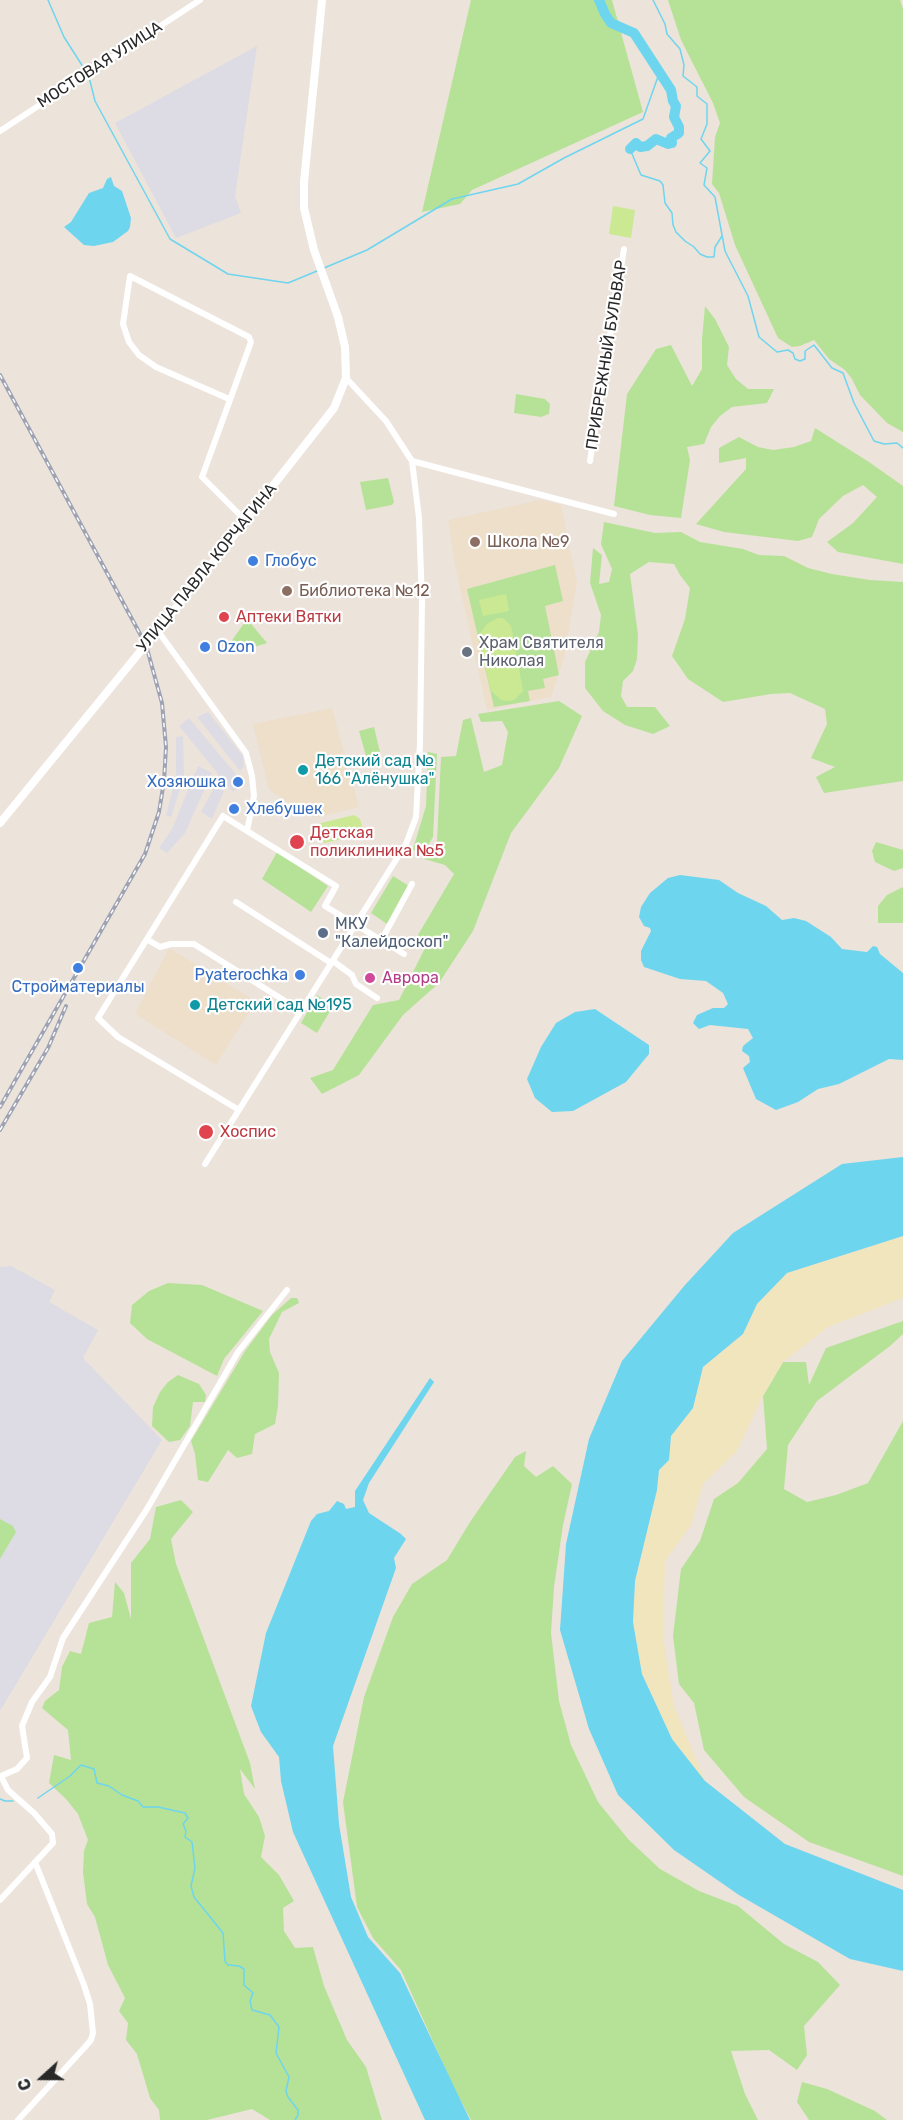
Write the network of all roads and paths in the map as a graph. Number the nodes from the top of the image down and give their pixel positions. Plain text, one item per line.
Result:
1 (200, 0) edge
2 (322, 0) edge
3 (0, 131) edge
4 (624, 249) dead end
5 (346, 378) junction
6 (230, 399) junction
7 (412, 461) junction
8 (590, 461) dead end
9 (614, 514) dead end
10 (246, 521) junction
11 (158, 631) junction
12 (0, 823) edge
13 (247, 831) junction
14 (412, 884) dead end
15 (236, 902) dead end
16 (355, 926) junction
17 (148, 940) junction
18 (381, 941) junction
19 (404, 954) dead end
20 (332, 962) junction
21 (377, 998) dead end
22 (301, 1011) junction
23 (239, 1110) junction
24 (205, 1164) dead end
25 (287, 1290) dead end
26 (1, 1776) edge
27 (35, 1862) junction
28 (0, 1900) edge
29 (18, 2120) edge

1 - 3 street, МОСТОВАЯ УЛИЦА
2 - 5 main road, УЛИЦА ПАВЛА КОРЧАГИНА
4 - 8 street, ПРИБРЕЖНЫЙ БУЛЬВАР
5 - 7 street
5 - 10 main road, УЛИЦА ПАВЛА КОРЧАГИНА
6 - 6 street
6 - 10 street
7 - 9 street
7 - 16 street
10 - 11 main road, УЛИЦА ПАВЛА КОРЧАГИНА
11 - 12 main road, УЛИЦА ПАВЛА КОРЧАГИНА
11 - 13 street
13 - 16 street
13 - 17 street
14 - 18 street
15 - 20 street
16 - 18 street
16 - 20 street
17 - 22 street
17 - 23 street
18 - 19 street
20 - 21 street
20 - 22 street
22 - 23 street
23 - 24 street
25 - 26 street
26 - 27 street
27 - 28 street
27 - 29 street

